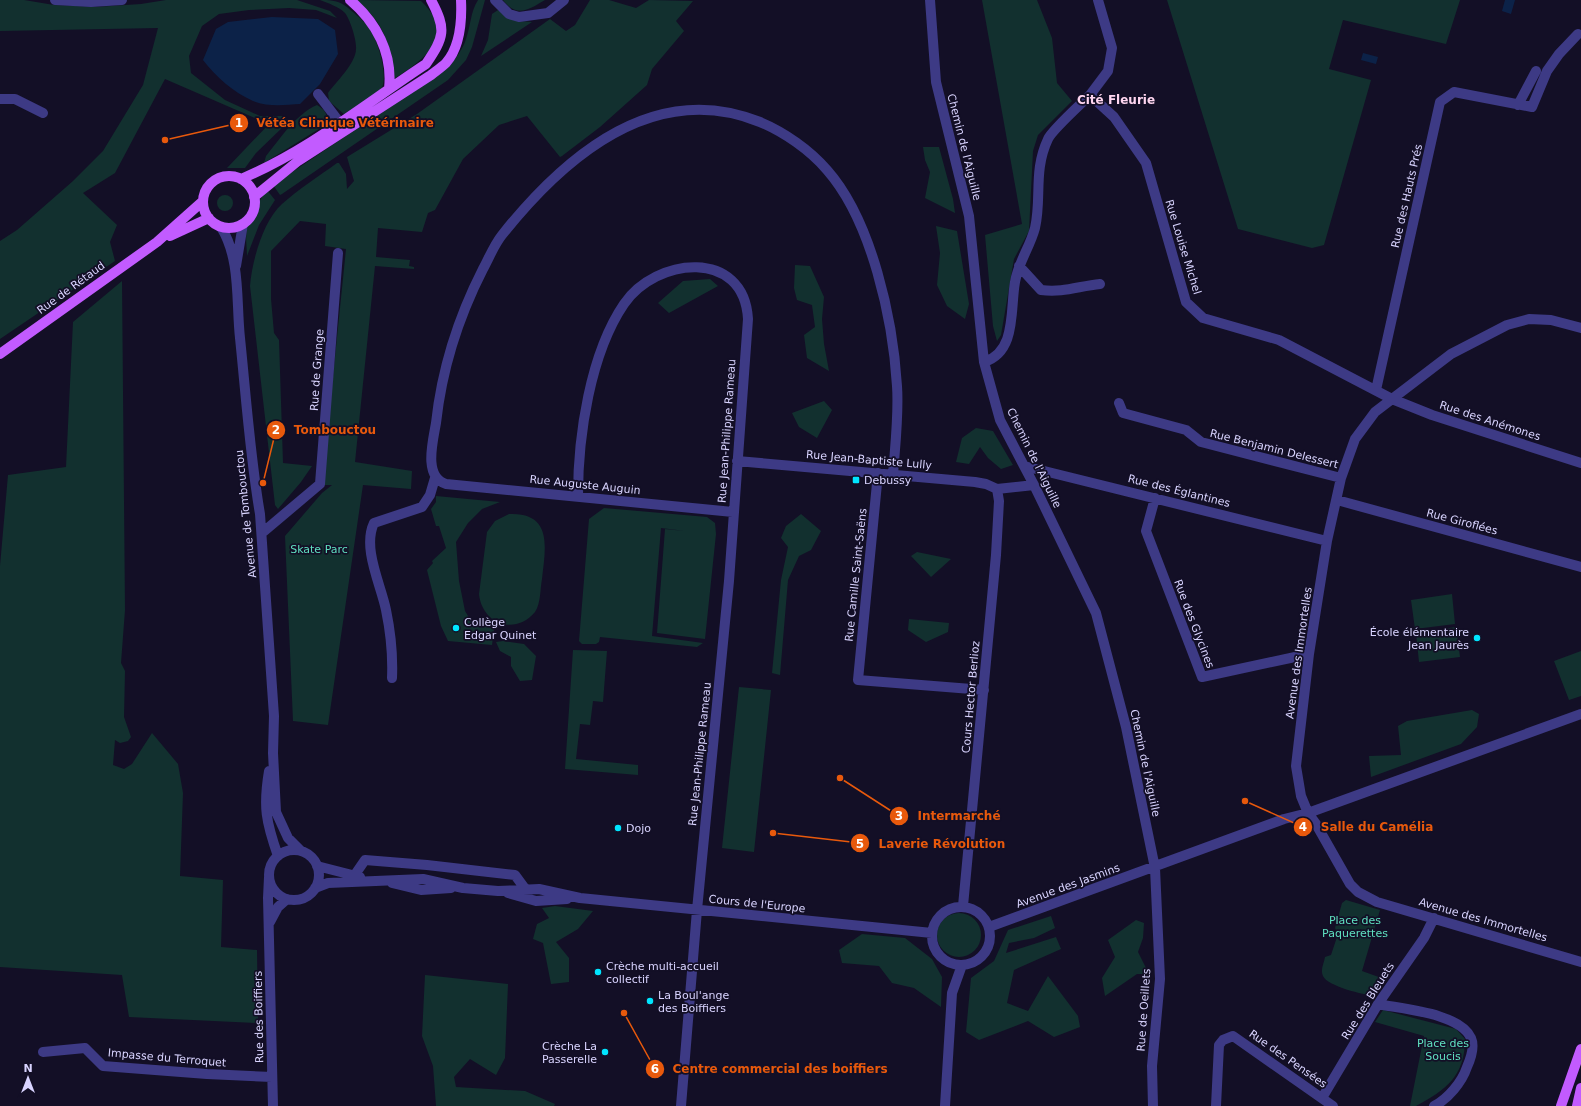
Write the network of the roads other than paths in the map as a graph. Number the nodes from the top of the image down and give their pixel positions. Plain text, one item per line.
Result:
1 (55, 0) edge
2 (122, 0) edge
3 (350, 0) edge
4 (431, 0) edge
5 (461, 0) edge
6 (495, 0) edge
7 (564, 0) edge
8 (930, 0) edge
9 (1098, 0) edge
10 (1578, 34) dead end
11 (1536, 70) dead end
12 (389, 88) junction
13 (318, 94) dead end
14 (1090, 95) junction
15 (0, 99) edge
16 (1518, 104) junction
17 (43, 113) dead end
18 (340, 123) junction
19 (241, 179) junction
20 (254, 197) junction
21 (202, 201) junction
22 (209, 218) junction
23 (243, 224) junction
24 (221, 227) junction
25 (157, 242) junction
26 (338, 253) dead end
27 (1019, 266) junction
28 (235, 272) junction
29 (1100, 284) dead end
30 (1581, 328) edge
31 (0, 354) edge
32 (984, 362) junction
33 (1376, 390) junction
34 (1392, 399) junction
35 (1119, 403) dead end
36 (737, 461) junction
37 (1581, 463) edge
38 (1024, 466) junction
39 (878, 473) junction
40 (893, 474) junction
41 (436, 478) junction
42 (1341, 478) junction
43 (1034, 485) junction
44 (997, 490) junction
45 (578, 496) junction
46 (1155, 498) junction
47 (1337, 500) junction
48 (733, 512) junction
49 (262, 533) junction
50 (1327, 541) junction
51 (1581, 567) edge
52 (1309, 654) junction
53 (392, 678) dead end
54 (984, 690) junction
55 (1581, 714) edge
56 (273, 753) junction
57 (1308, 813) junction
58 (301, 851) junction
59 (278, 856) junction
60 (318, 866) junction
61 (1154, 868) junction
62 (354, 876) junction
63 (269, 878) junction
64 (376, 879) junction
65 (315, 888) junction
66 (526, 890) junction
67 (498, 891) junction
68 (288, 898) junction
69 (580, 898) junction
70 (963, 906) junction
71 (697, 910) junction
72 (1434, 918) junction
73 (989, 927) junction
74 (269, 928) junction
75 (932, 933) junction
76 (1581, 962) edge
77 (962, 965) junction
78 (1378, 1004) junction
79 (1581, 1049) edge
80 (43, 1052) dead end
81 (272, 1077) junction
82 (1581, 1088) edge
83 (1322, 1098) junction
84 (273, 1106) edge
85 (681, 1106) edge
86 (945, 1106) edge
87 (1153, 1106) edge
88 (1216, 1106) edge
89 (1333, 1106) edge
90 (1434, 1106) edge
91 (1561, 1106) edge
92 (1577, 1106) edge

1 - 2 street
3 - 12 main road
4 - 12 main road
5 - 20 main road
6 - 7 street
8 - 32 street, Chemin de l'Aiguille
9 - 14 street
10 - 16 street, Rue des Hauts Prés
11 - 16 street
12 - 18 main road
13 - 18 street
14 - 27 street
14 - 33 street, Rue Louise Michel
15 - 17 street
16 - 33 street, Rue des Hauts Prés
18 - 19 main road
19 - 20 main road
19 - 21 main road
20 - 23 main road
21 - 22 main road
21 - 25 main road, Rue de Rétaud
22 - 24 main road
22 - 25 main road, Rue de Rétaud
23 - 24 main road
23 - 28 street, Avenue de Tombouctou
24 - 28 street, Avenue de Tombouctou
25 - 31 main road, Rue de Rétaud
26 - 49 street, Rue de Grange
27 - 29 street
27 - 32 street
28 - 49 street, Avenue de Tombouctou
30 - 34 street, Avenue des Immortelles
32 - 38 street, Chemin de l'Aiguille
33 - 34 street, Rue Louise Michel
34 - 37 street, Rue des Anémones
34 - 42 street, Avenue des Immortelles
35 - 42 street, Rue Benjamin Delessert
36 - 39 street, Rue Jean-Baptiste Lully
36 - 45 street, Rue Jean-Philippe Rameau
36 - 48 street, Rue Jean-Philippe Rameau
38 - 43 street, Chemin de l'Aiguille
38 - 46 street, Rue des Églantines
39 - 40 street, Rue Jean-Baptiste Lully
39 - 54 street, Rue Camille Saint-Saëns
40 - 41 street
40 - 44 street, Rue Jean-Baptiste Lully
41 - 45 street, Rue Auguste Auguin
41 - 53 street
42 - 47 street, Avenue des Immortelles
43 - 44 street
43 - 61 street, Chemin de l'Aiguille
44 - 54 street, Cours Hector Berlioz
45 - 48 street, Rue Auguste Auguin
46 - 50 street, Rue des Églantines
46 - 52 street, Rue des Glycines
47 - 50 street, Avenue des Immortelles
47 - 51 street, Rue Giroflées
48 - 71 street, Rue Jean-Philippe Rameau
49 - 56 street, Avenue de Tombouctou
50 - 52 street, Avenue des Immortelles
52 - 57 street, Avenue des Immortelles
54 - 70 street, Cours Hector Berlioz
55 - 57 street, Avenue des Jasmins
56 - 58 street, Avenue de Tombouctou
56 - 59 street, Avenue de Tombouctou
57 - 61 street, Avenue des Jasmins
57 - 72 street, Avenue des Immortelles
58 - 59 street
58 - 60 street
59 - 63 street
60 - 62 street, Cours de l'Europe
60 - 65 street
61 - 73 street, Avenue des Jasmins
61 - 87 street, Rue de Oeillets
62 - 64 street, Cours de l'Europe
62 - 66 street
63 - 68 street
63 - 74 street, Rue des Boiffiers
64 - 65 street, Cours de l'Europe
64 - 67 street, Cours de l'Europe
65 - 68 street
66 - 67 street, Cours de l'Europe
66 - 69 street, Cours de l'Europe
67 - 69 street, Cours de l'Europe
68 - 74 street, Rue des Boiffiers
69 - 71 street, Cours de l'Europe
70 - 73 street
70 - 75 street
71 - 75 street, Cours de l'Europe
71 - 85 street, Rue Jean-Philippe Rameau
72 - 76 street, Avenue des Immortelles
72 - 78 street, Rue des Bleuets
73 - 77 street
74 - 81 street, Rue des Boiffiers
75 - 77 street
77 - 86 street
78 - 83 street, Rue des Bleuets
78 - 90 street
79 - 91 main road
80 - 81 street, Impasse du Terroquet
81 - 84 street, Rue des Boiffiers
82 - 92 main road
83 - 88 street, Rue des Pensées
83 - 89 street, Rue des Pensées

